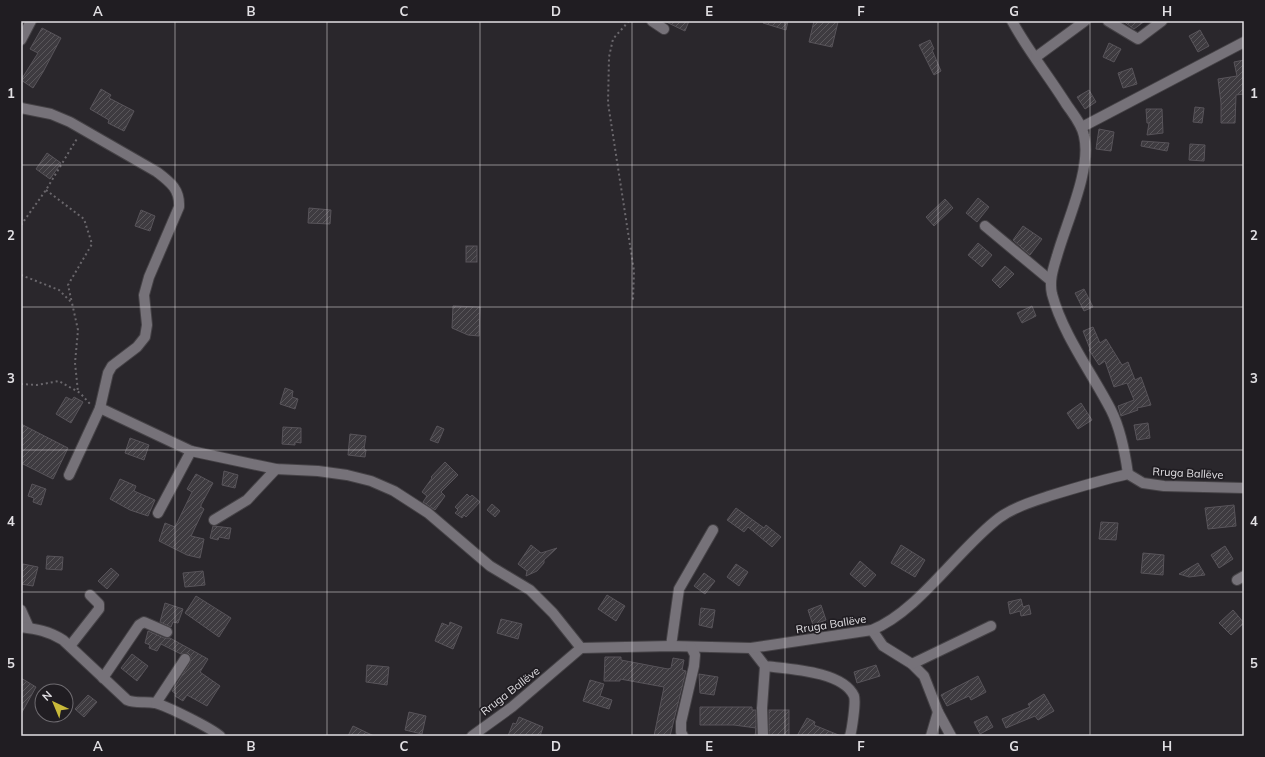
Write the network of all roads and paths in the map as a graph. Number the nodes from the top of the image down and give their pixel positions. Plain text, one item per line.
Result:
1 (31, 21) edge
2 (629, 21) edge
3 (652, 21) edge
4 (1012, 21) edge
5 (1085, 21) edge
6 (1108, 21) edge
7 (1162, 21) edge
8 (664, 29) dead end
9 (21, 40) edge
10 (1244, 42) edge
11 (1036, 57) junction
12 (21, 108) edge
13 (1082, 127) junction
14 (83, 129) junction
15 (46, 190) junction
16 (21, 225) edge
17 (985, 226) dead end
18 (21, 274) edge
19 (1050, 280) junction
20 (633, 300) dead end
21 (72, 303) junction
22 (21, 384) edge
23 (78, 392) junction
24 (99, 410) junction
25 (191, 451) junction
26 (276, 469) junction
27 (1128, 474) junction
28 (69, 475) dead end
29 (1244, 488) edge
30 (158, 513) dead end
31 (214, 520) dead end
32 (713, 530) dead end
33 (90, 595) dead end
34 (21, 610) edge
35 (991, 626) dead end
36 (25, 627) edge
37 (872, 630) junction
38 (167, 632) dead end
39 (70, 646) junction
40 (671, 646) junction
41 (690, 647) junction
42 (581, 648) junction
43 (751, 648) junction
44 (185, 659) dead end
45 (912, 664) junction
46 (765, 666) junction
47 (103, 678) junction
48 (156, 703) junction
49 (938, 712) junction
50 (220, 736) edge
51 (472, 736) edge
52 (683, 736) edge
53 (763, 736) edge
54 (850, 736) edge
55 (931, 736) edge
56 (951, 736) edge

1 - 9 street
2 - 20 path
3 - 8 street
4 - 11 street
5 - 11 street
6 - 7 street
10 - 13 street
11 - 13 street
12 - 14 street
13 - 19 street
14 - 15 path
14 - 24 street
15 - 16 path
15 - 21 path
17 - 19 street
18 - 21 path
19 - 27 street
21 - 23 path
22 - 23 path
23 - 24 path
24 - 25 street
24 - 28 street
25 - 26 street
25 - 30 street
26 - 31 street
26 - 42 street
27 - 29 street, Rruga Ballëve
27 - 37 street, Rruga Ballëve
32 - 40 street
33 - 39 street
34 - 36 street
35 - 45 street
36 - 39 street
37 - 43 street, Rruga Ballëve
37 - 45 street
38 - 47 street
39 - 47 street
40 - 41 street, Rruga Ballëve
40 - 42 street, Rruga Ballëve
41 - 43 street, Rruga Ballëve
41 - 52 street
42 - 51 street, Rruga Ballëve
43 - 46 street
44 - 48 street
45 - 49 street
46 - 53 street
46 - 54 street
47 - 48 street
48 - 50 street
49 - 55 street
49 - 56 street

